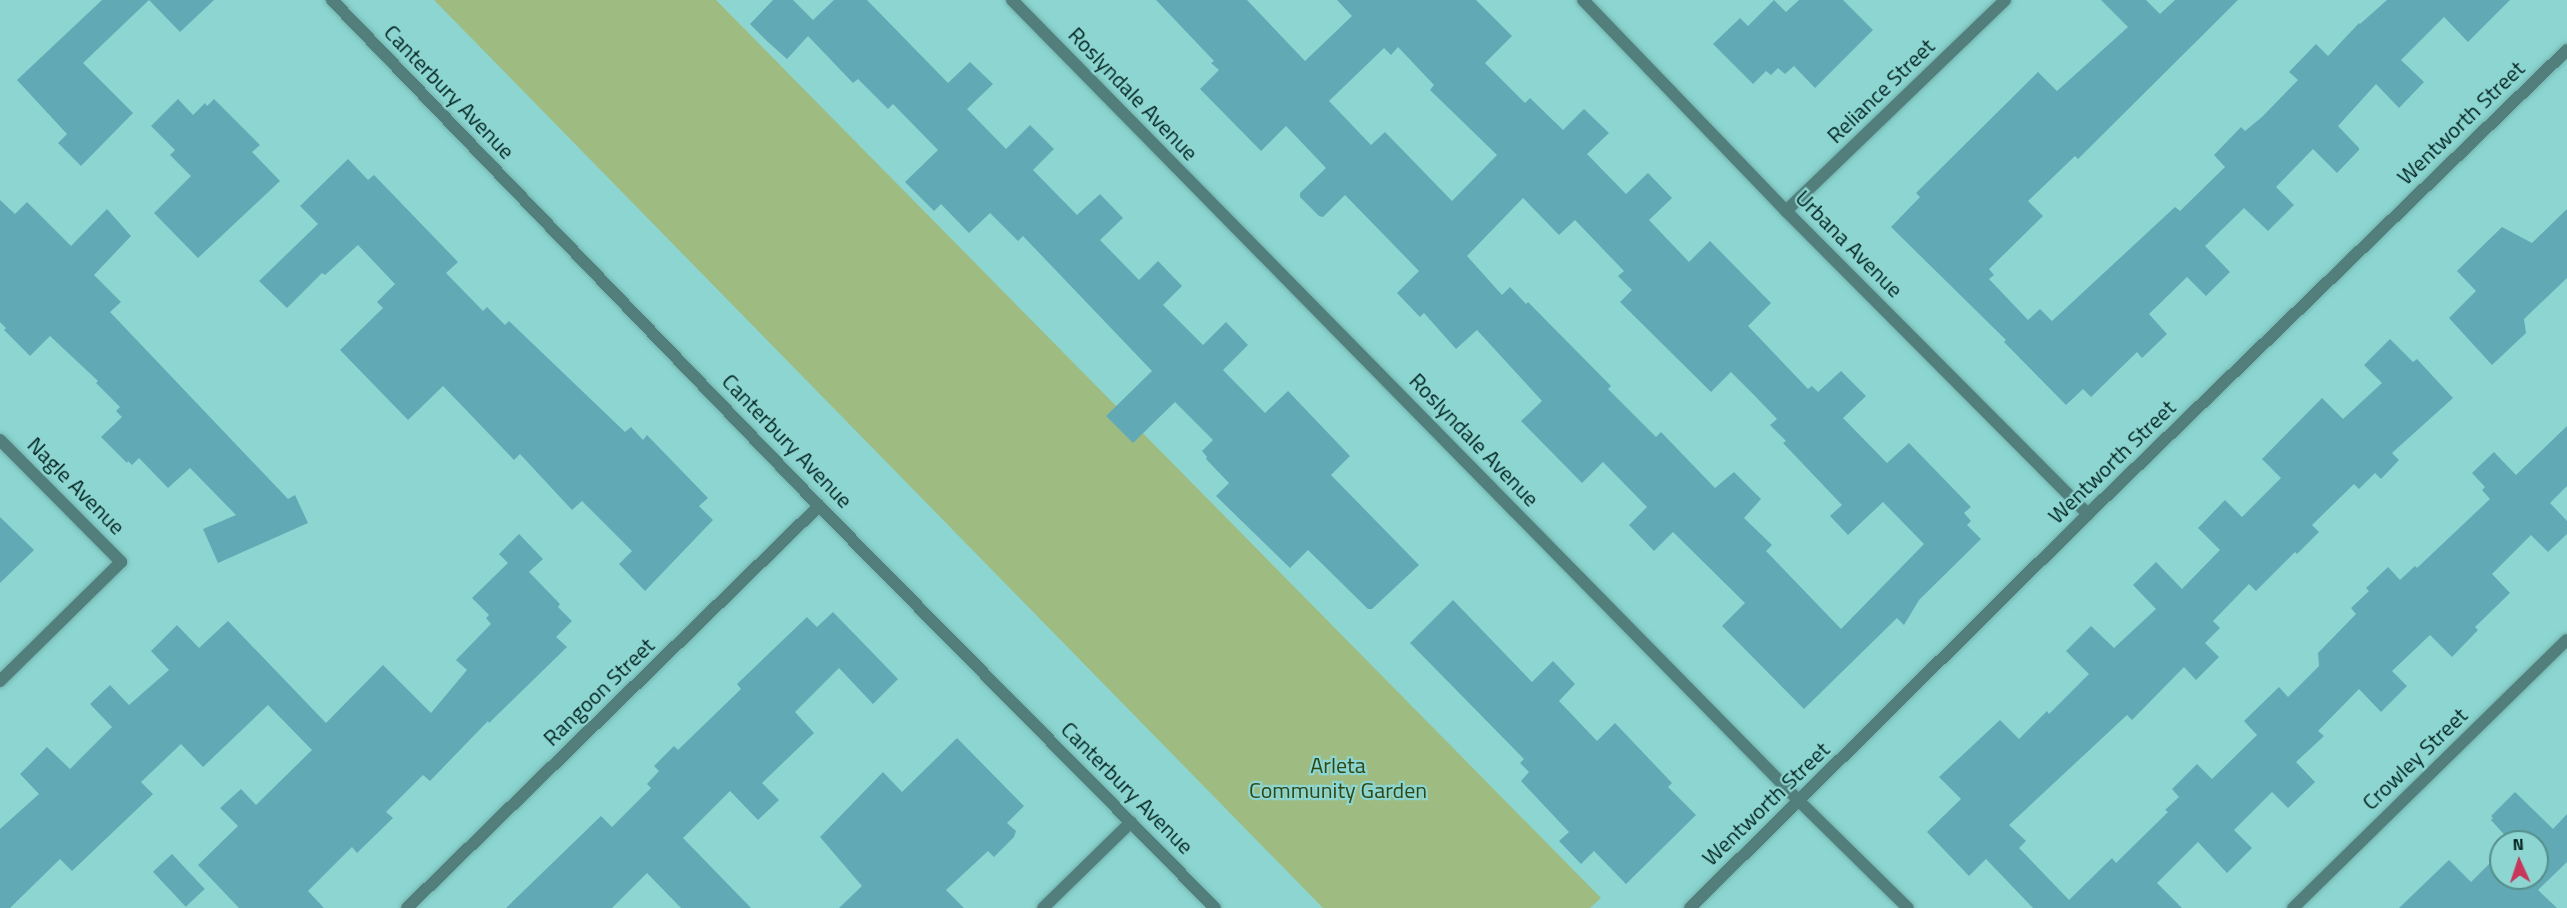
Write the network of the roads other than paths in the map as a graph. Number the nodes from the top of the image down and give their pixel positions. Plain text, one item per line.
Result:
1 (332, 0) edge
2 (1012, 0) edge
3 (1582, 0) edge
4 (2005, 0) edge
5 (2567, 50) edge
6 (1786, 211) junction
7 (0, 440) edge
8 (819, 506) junction
9 (2088, 514) junction
10 (2567, 640) edge
11 (0, 681) edge
12 (1800, 802) junction
13 (1131, 822) junction
14 (407, 908) edge
15 (1043, 908) edge
16 (1215, 908) edge
17 (1690, 908) edge
18 (1908, 908) edge
19 (2293, 908) edge

1 - 8 street, Canterbury Avenue
2 - 12 street, Roslyndale Avenue
3 - 6 street, Urbana Avenue
4 - 6 street, Reliance Street
5 - 9 street, Wentworth Street
6 - 9 street, Urbana Avenue
7 - 11 street, Nagle Avenue
8 - 13 street, Canterbury Avenue
8 - 14 street, Rangoon Street
9 - 12 street, Wentworth Street
10 - 19 street, Crowley Street
12 - 17 street, Wentworth Street
12 - 18 street, Roslyndale Avenue
13 - 15 street
13 - 16 street, Canterbury Avenue

